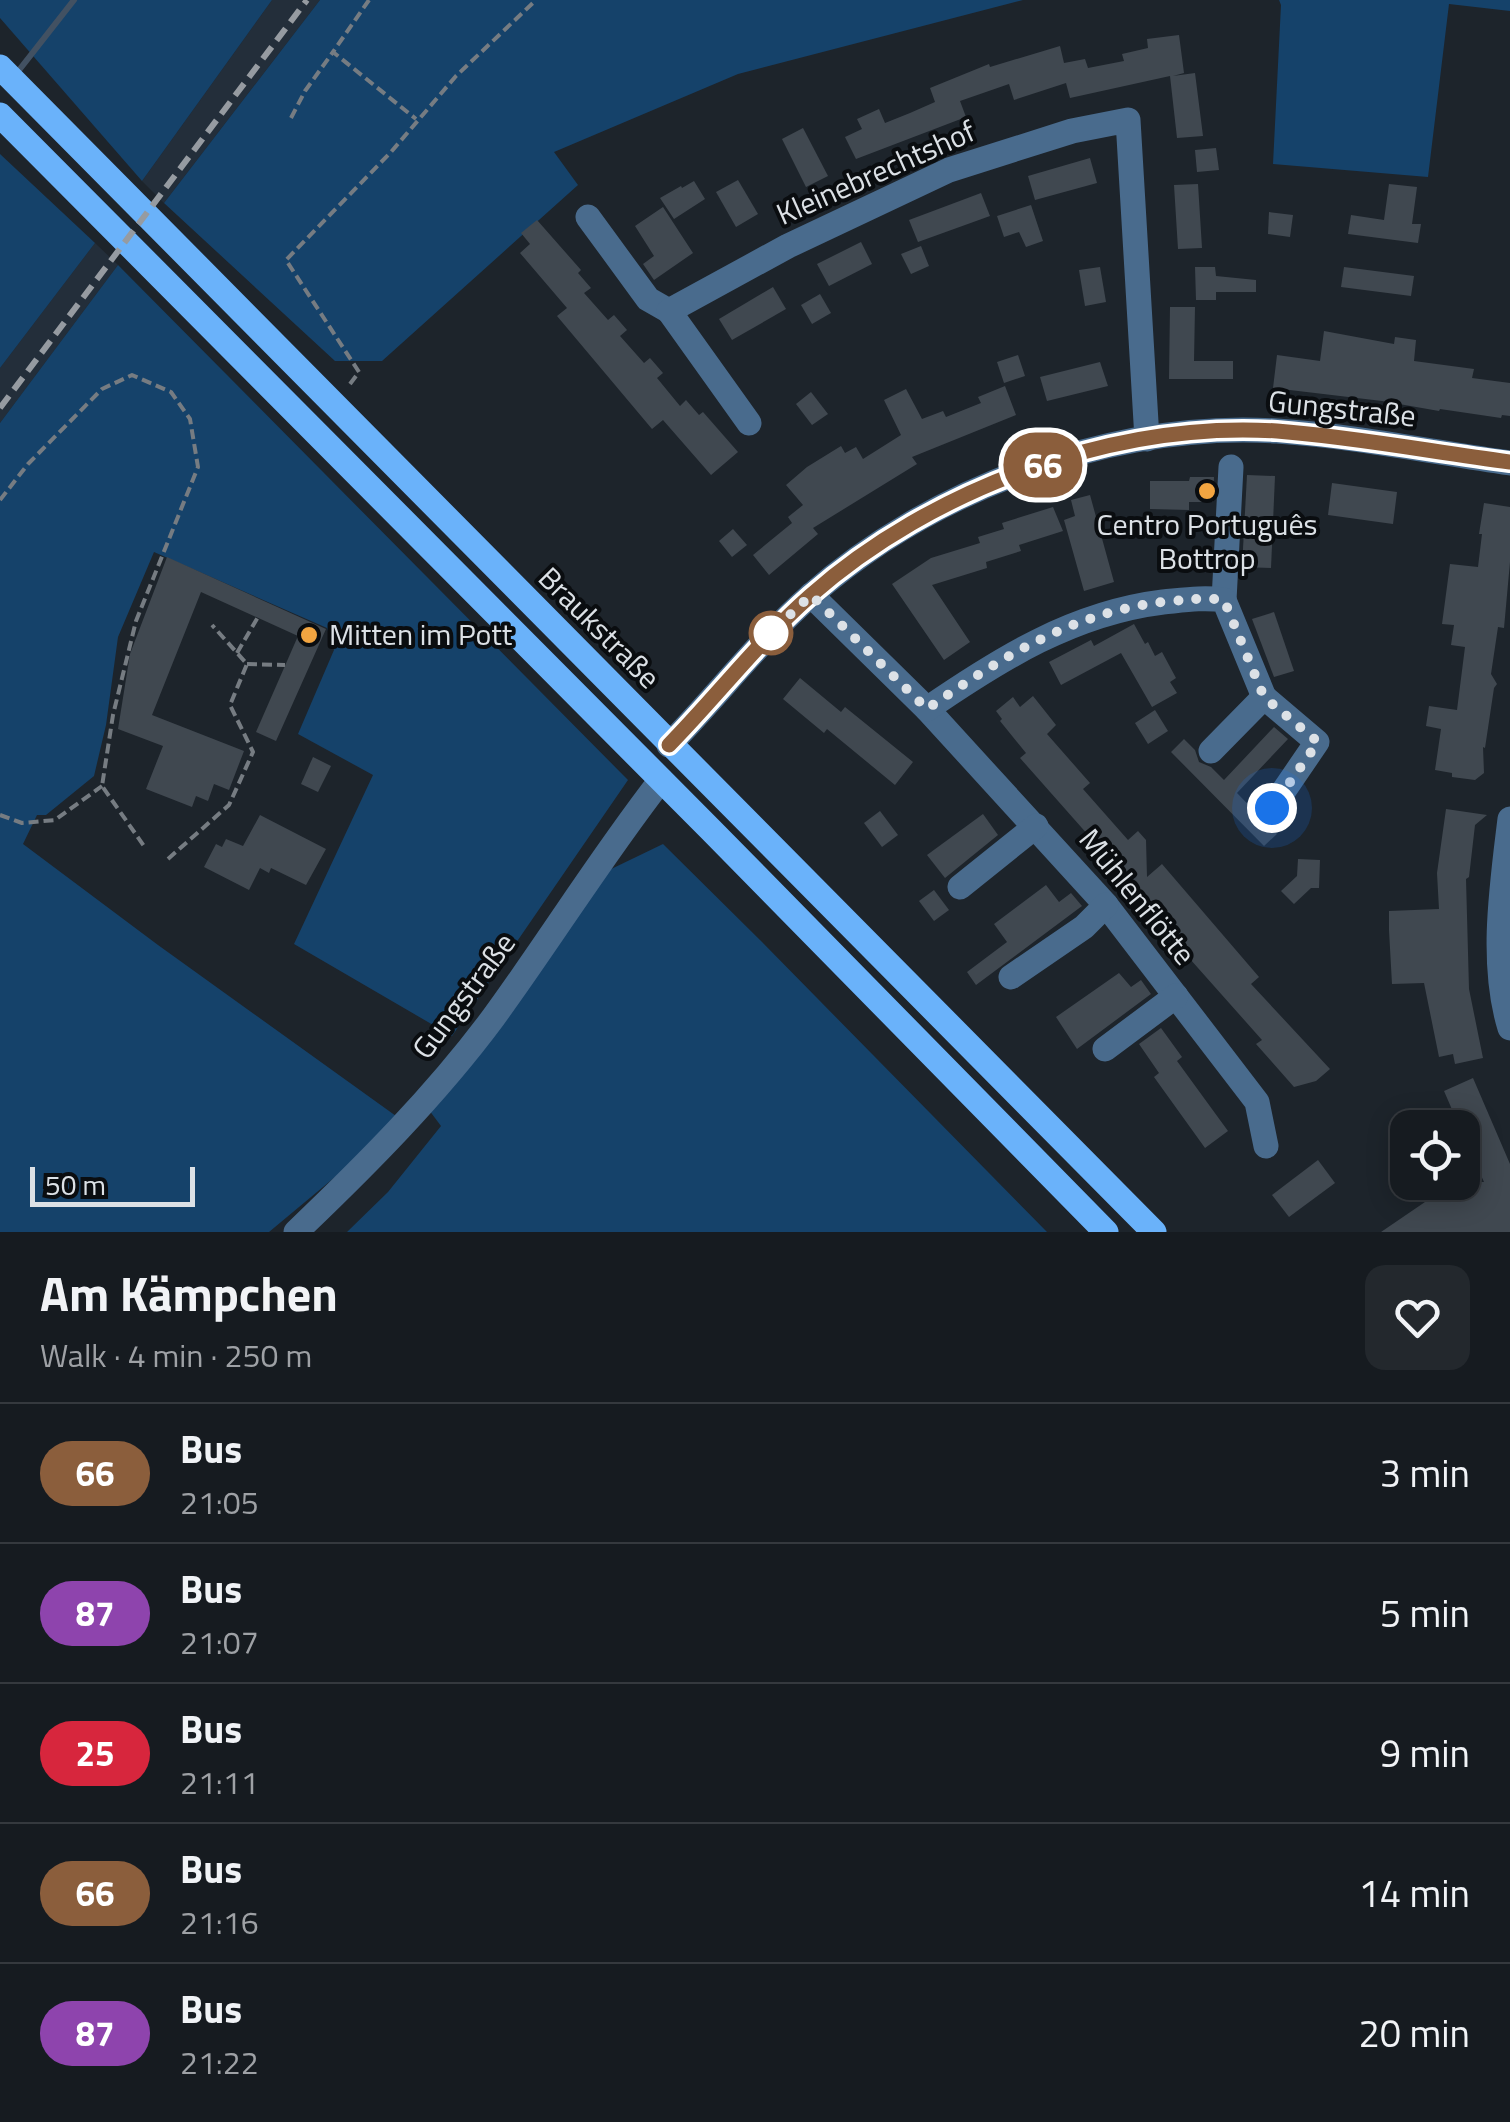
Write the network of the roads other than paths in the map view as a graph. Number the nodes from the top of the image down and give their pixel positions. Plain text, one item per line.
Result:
1 (0, 67) edge
2 (8, 123) edge
3 (588, 217) dead end
4 (669, 311) junction
5 (749, 423) dead end
6 (1147, 439) junction
7 (1510, 462) edge
8 (1231, 467) dead end
9 (811, 595) junction
10 (1224, 600) junction
11 (1264, 697) junction
12 (927, 709) junction
13 (669, 745) junction
14 (1211, 751) dead end
15 (661, 780) junction
16 (1272, 808) dead end
17 (1510, 819) edge
18 (1036, 826) junction
19 (960, 887) dead end
20 (1106, 905) junction
21 (1011, 977) dead end
22 (1176, 996) junction
23 (1510, 1028) edge
24 (1104, 1049) dead end
25 (1266, 1146) dead end
26 (296, 1232) edge
27 (1106, 1232) edge
28 (1154, 1232) edge

1 - 13 main road, Braukstraße
2 - 15 main road
3 - 4 street
4 - 5 street
4 - 6 street, Kleinebrechtshof
6 - 7 street, Gungstraße
6 - 9 street, Gungstraße
8 - 10 street
9 - 12 street, Mühlenflötte
9 - 13 street, Gungstraße
10 - 11 street
10 - 12 street
11 - 14 street
11 - 16 street
12 - 18 street, Mühlenflötte
13 - 28 main road, Braukstraße
15 - 26 street, Gungstraße
15 - 27 main road
17 - 23 street
18 - 19 street
18 - 20 street, Mühlenflötte
20 - 21 street
20 - 22 street, Mühlenflötte
22 - 24 street
22 - 25 street, Mühlenflötte

